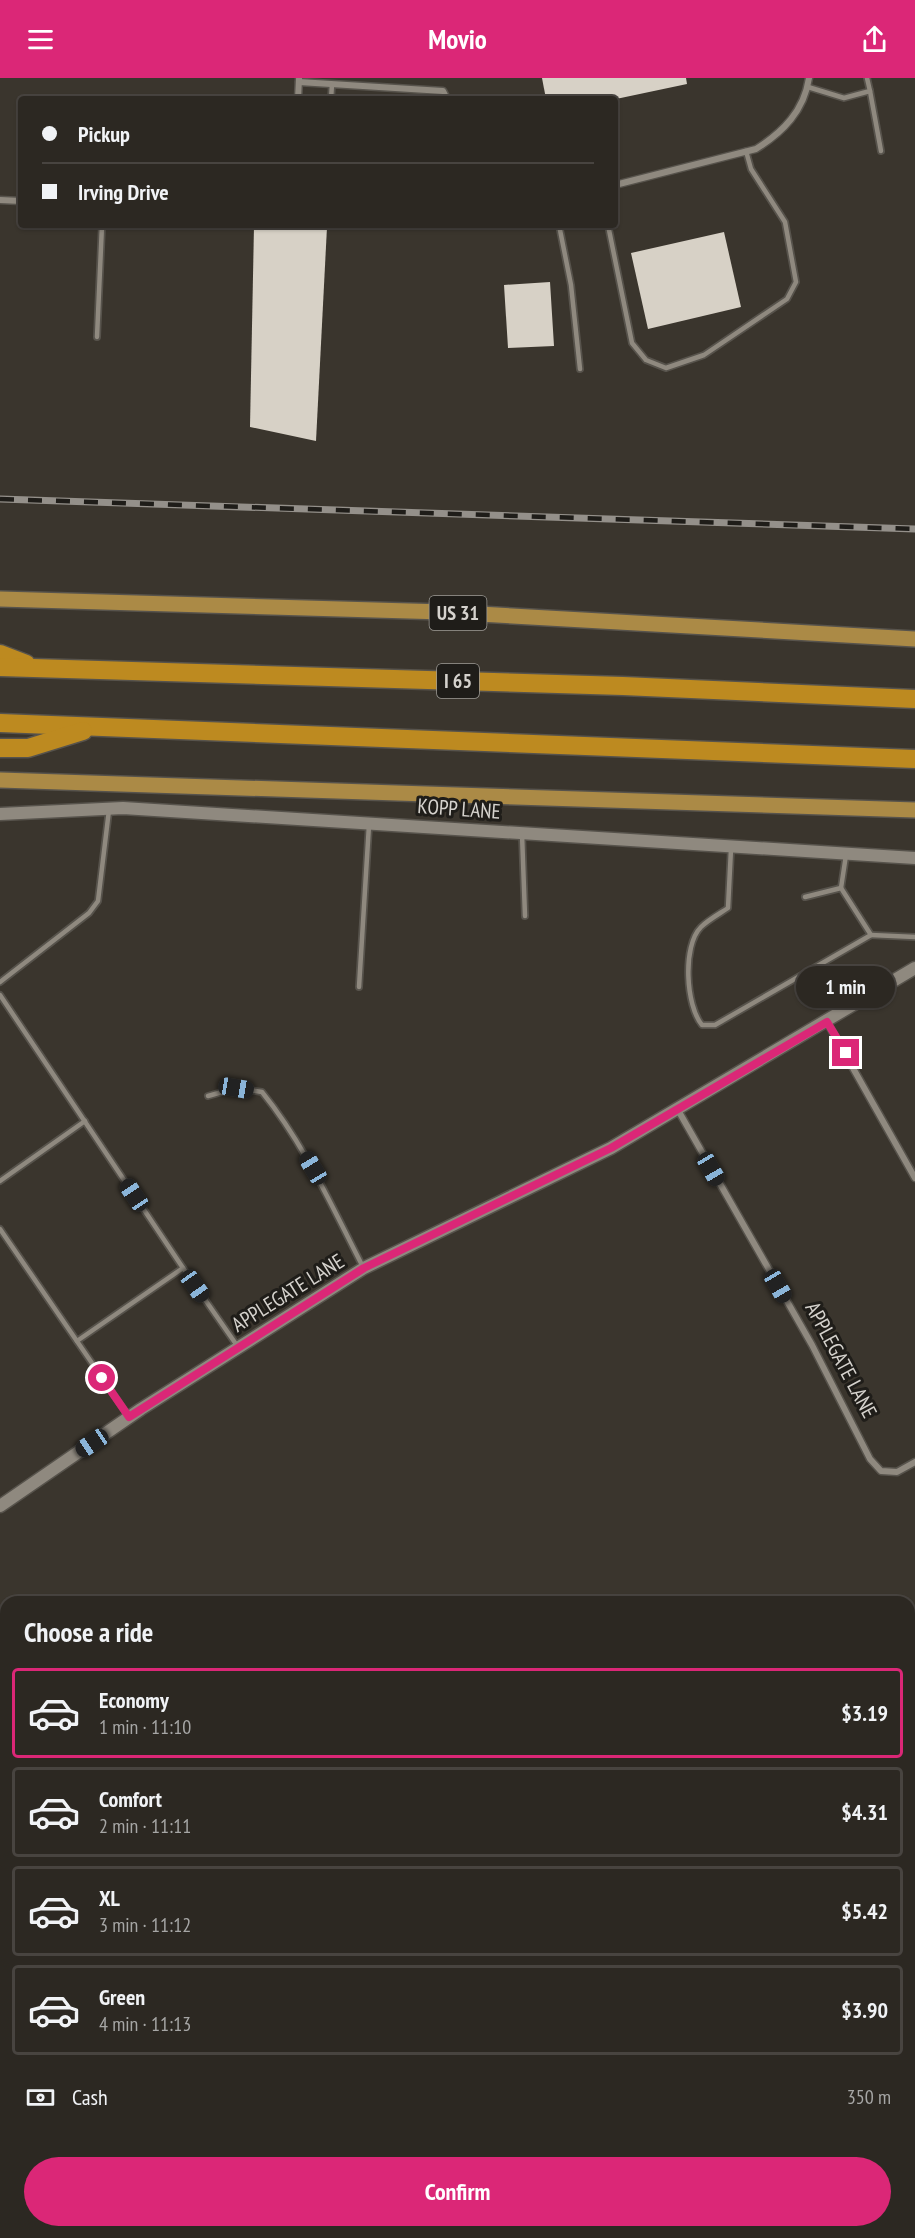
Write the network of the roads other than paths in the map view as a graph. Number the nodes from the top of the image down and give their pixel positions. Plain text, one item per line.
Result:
1 (809, 78) edge
2 (867, 78) edge
3 (299, 80) edge
4 (332, 84) junction
5 (808, 87) junction
6 (870, 92) junction
7 (298, 96) edge
8 (331, 96) edge
9 (446, 96) edge
10 (746, 151) junction
11 (881, 151) dead end
12 (618, 184) edge
13 (0, 200) edge
14 (18, 201) edge
15 (102, 228) edge
16 (560, 228) edge
17 (609, 228) edge
18 (97, 337) dead end
19 (580, 369) dead end
20 (0, 598) edge
21 (915, 639) edge
22 (0, 654) edge
23 (0, 668) edge
24 (36, 668) junction
25 (915, 699) edge
26 (0, 723) edge
27 (97, 727) junction
28 (0, 748) edge
29 (915, 759) edge
30 (0, 780) edge
31 (109, 809) junction
32 (915, 810) edge
33 (0, 814) edge
34 (369, 822) junction
35 (522, 832) junction
36 (731, 846) junction
37 (846, 853) junction
38 (915, 858) edge
39 (841, 888) junction
40 (805, 897) dead end
41 (525, 916) dead end
42 (871, 935) junction
43 (915, 937) edge
44 (915, 968) edge
45 (0, 982) edge
46 (359, 987) dead end
47 (0, 995) edge
48 (827, 1022) junction
49 (208, 1096) dead end
50 (678, 1110) junction
51 (85, 1121) junction
52 (915, 1178) edge
53 (0, 1181) edge
54 (0, 1229) edge
55 (183, 1268) junction
56 (364, 1268) junction
57 (76, 1341) junction
58 (238, 1347) junction
59 (129, 1417) junction
60 (915, 1462) edge
61 (0, 1506) edge

1 - 5 street
2 - 6 lane
3 - 4 street
3 - 7 street
4 - 8 lane
4 - 9 street
5 - 6 lane
5 - 10 street
6 - 11 lane
10 - 12 street
10 - 17 lane
13 - 14 street
15 - 18 lane
16 - 19 lane
20 - 21 main road, US 31
22 - 24 highway
23 - 24 highway, I 65
24 - 25 highway, I 65
26 - 27 highway
27 - 28 highway
27 - 29 highway
30 - 32 main road
31 - 33 street, KOPP LANE
31 - 34 street, KOPP LANE
31 - 45 lane
34 - 35 street, KOPP LANE
34 - 46 lane
35 - 36 street, KOPP LANE
35 - 41 lane
36 - 37 street, KOPP LANE
36 - 42 lane
37 - 38 street, KOPP LANE
37 - 39 lane
39 - 40 lane
39 - 42 lane
42 - 43 lane
44 - 48 street, APPLEGATE LANE
47 - 51 lane
48 - 50 street, APPLEGATE LANE
48 - 52 street
49 - 56 lane
50 - 56 street, APPLEGATE LANE
50 - 60 street, APPLEGATE LANE
51 - 53 lane
51 - 55 lane
54 - 57 lane
55 - 57 lane
55 - 58 lane
56 - 58 street, APPLEGATE LANE
57 - 59 lane
58 - 59 street, APPLEGATE LANE
59 - 61 street, APPLEGATE LANE

